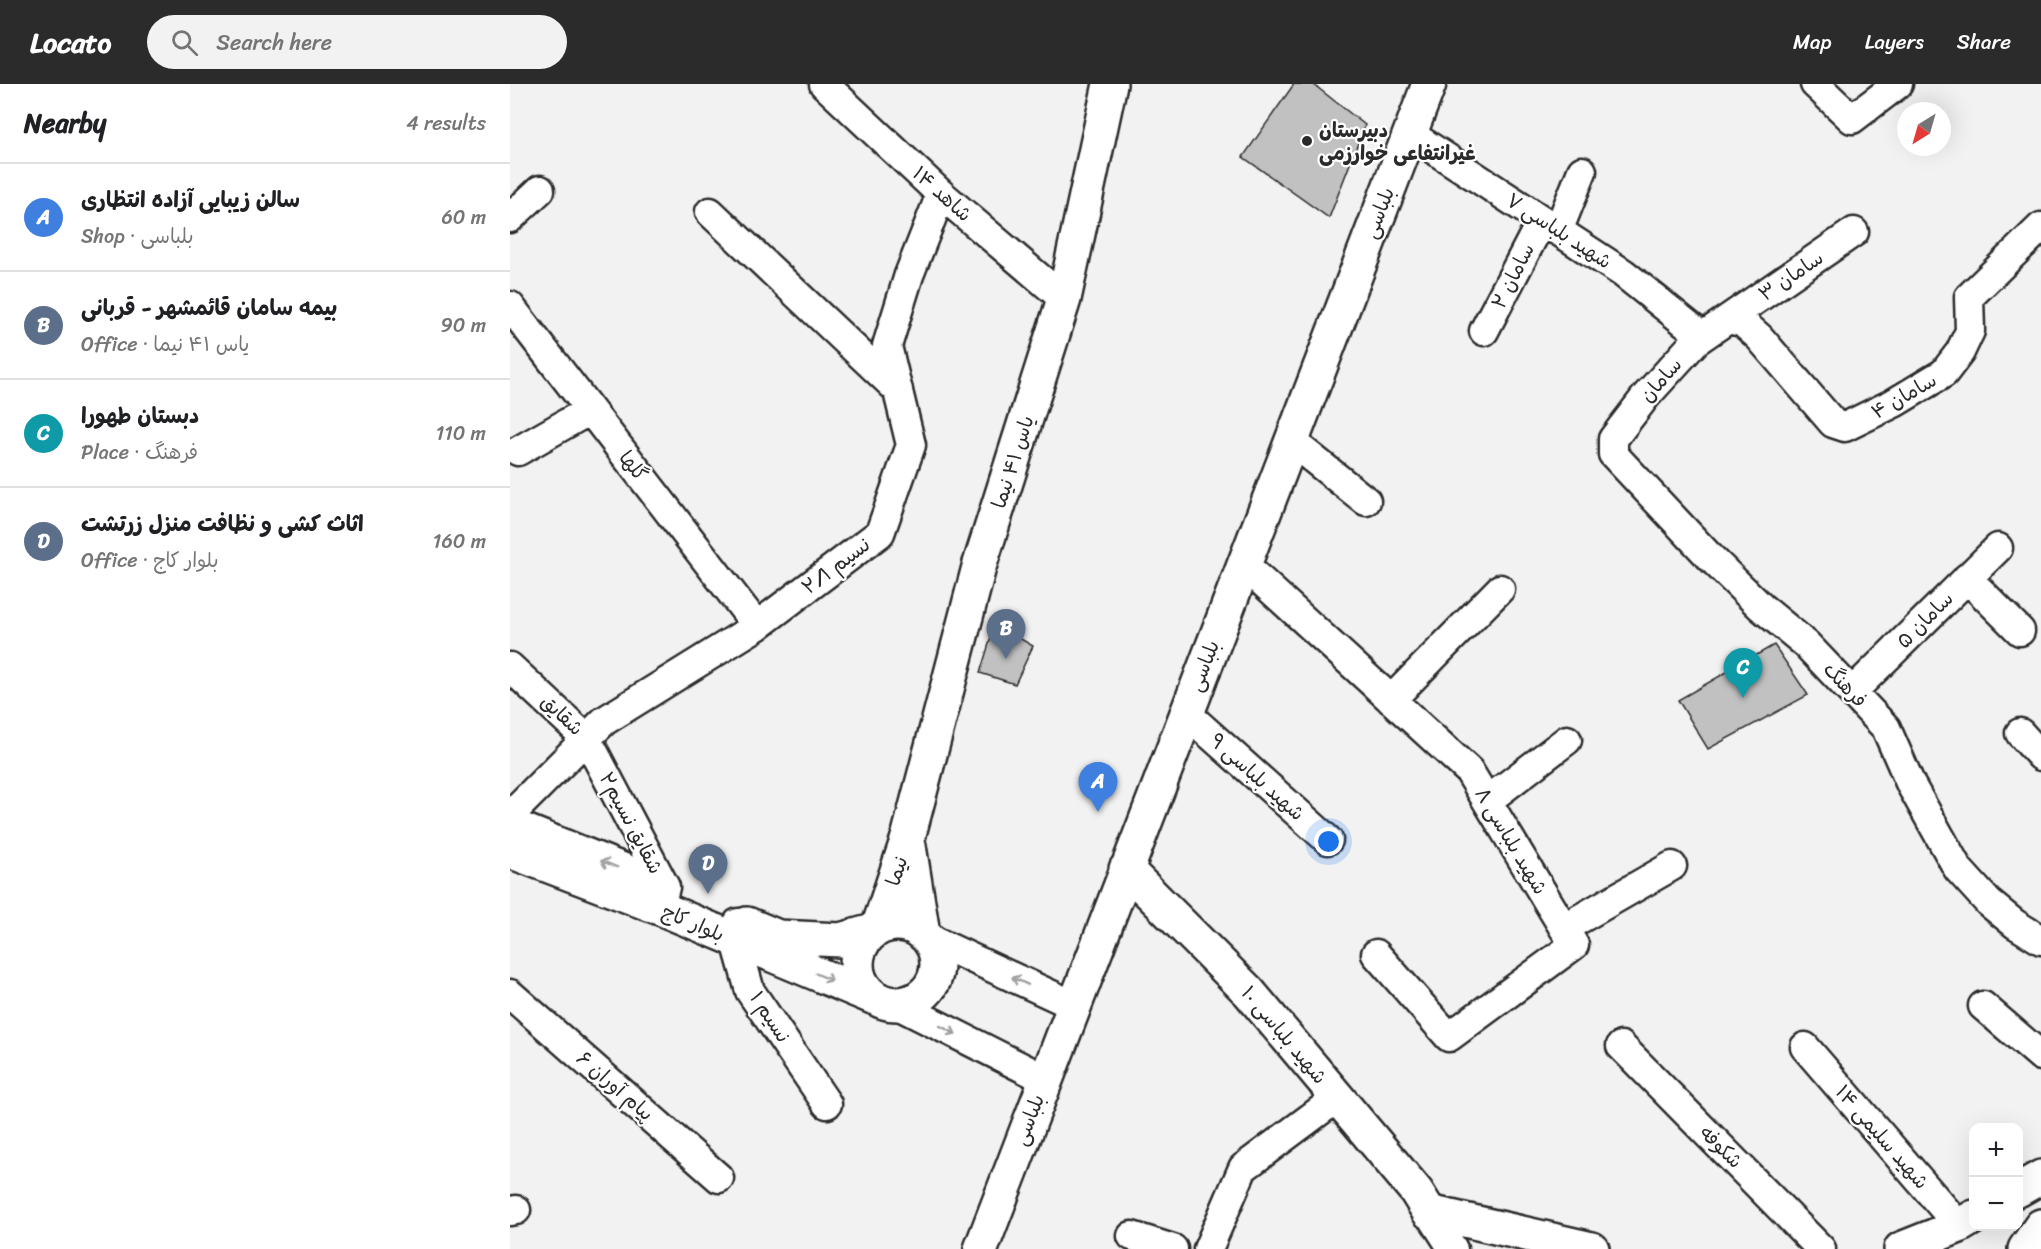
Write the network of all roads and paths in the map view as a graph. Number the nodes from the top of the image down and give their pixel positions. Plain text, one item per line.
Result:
1 (824, 84) edge
2 (1110, 84) edge
3 (1429, 84) edge
4 (1815, 84) edge
5 (1898, 84) edge
6 (1410, 134) junction
7 (1582, 171) dead end
8 (540, 190) dead end
9 (941, 194) junction
10 (710, 212) dead end
11 (510, 218) edge
12 (1550, 226) junction
13 (2041, 227) edge
14 (1854, 232) dead end
15 (1064, 299) junction
16 (510, 306) edge
17 (1728, 319) junction
18 (1484, 331) dead end
19 (1702, 336) junction
20 (898, 390) junction
21 (590, 410) junction
22 (1291, 441) junction
23 (518, 451) dead end
24 (1613, 454) joint
25 (1366, 501) dead end
26 (1998, 548) dead end
27 (1243, 564) junction
28 (1967, 578) junction
29 (1500, 589) dead end
30 (757, 626) junction
31 (2020, 631) dead end
32 (510, 667) edge
33 (1852, 692) junction
34 (1391, 700) junction
35 (1186, 713) junction
36 (2020, 733) dead end
37 (587, 739) junction
38 (1567, 740) dead end
39 (2041, 756) edge
40 (1487, 801) junction
41 (510, 815) edge
42 (510, 825) edge
43 (908, 838) junction
44 (1328, 840) dead end
45 (510, 851) edge
46 (1672, 866) dead end
47 (1126, 869) junction
48 (662, 898) junction
49 (1564, 928) junction
50 (876, 929) junction
51 (737, 931) junction
52 (926, 936) junction
53 (2041, 940) edge
54 (1376, 954) dead end
55 (510, 994) edge
56 (885, 1001) junction
57 (1073, 1005) junction
58 (1983, 1006) dead end
59 (1621, 1046) dead end
60 (1805, 1047) dead end
61 (2041, 1056) edge
62 (1045, 1079) junction
63 (1337, 1098) junction
64 (827, 1104) dead end
65 (2041, 1177) edge
66 (719, 1178) dead end
67 (2023, 1188) edge
68 (1429, 1212) junction
69 (1966, 1221) edge
70 (2041, 1226) edge
71 (1132, 1236) dead end
72 (981, 1249) edge
73 (1173, 1249) edge
74 (1208, 1249) edge
75 (1453, 1249) edge
76 (1592, 1249) edge
77 (1821, 1249) edge
78 (1901, 1249) edge
79 (2025, 1249) edge

1 - 9 street, شاهد ۱۴
2 - 15 street, یاس ۴۱ نیما
3 - 6 street, بلباسی
4 - 5 street
6 - 12 street, شهید بلباسی ۷
6 - 22 street, بلباسی
7 - 12 street, سامان ۲
8 - 11 street
9 - 15 street, شاهد ۱۴
9 - 20 street, نسیم ۲/۱
10 - 20 street
12 - 18 street, سامان ۲
12 - 19 street, شهید بلباسی ۷
13 - 17 street, سامان ۴
14 - 17 street, سامان ۳
15 - 43 street, یاس ۴۱ نیما
16 - 21 street, گلها
17 - 19 street, سامان
19 - 24 street, سامان
20 - 30 street, نسیم ۲/۱
21 - 23 street
21 - 30 street, گلها
22 - 25 street
22 - 27 street, بلباسی
24 - 33 street, فرهنگ
26 - 28 street, سامان ۵
27 - 34 street, شهید بلباسی ۸
27 - 35 street, بلباسی
28 - 31 street
28 - 33 street, سامان ۵
29 - 34 street
30 - 37 street, نسیم ۲/۱
32 - 37 street, شقایق
33 - 53 street, فرهنگ
34 - 40 street, شهید بلباسی ۸
35 - 44 street, شهید بلباسی ۹
35 - 47 street, بلباسی
36 - 39 street
37 - 41 street, نسیم ۲/۱
37 - 48 street, شقایق نسیم۲
38 - 40 street
40 - 49 street, شهید بلباسی ۸
48 -> 42 street, بلوار کاج
43 - 50 street, نیما
43 - 52 street, نیما
45 - 48 street, بلوار کاج
46 - 49 street
47 - 57 street, بلباسی
47 - 63 street, شهید بلباسی ١٠
48 - 51 street, بلوار کاج
49 - 54 street, شهید بلباسی ۸
50 - 51 street, بلوار کاج
50 - 52 street
50 - 56 street
51 -> 56 street, بلوار کاج
51 - 64 street, نسیم ۱
52 - 56 street
57 -> 52 street
55 - 66 street, پیام آوران ۶
56 -> 62 street, بلوار کاج
57 - 62 street, بلباسی
58 - 61 street
59 - 77 street, شکوفه
60 - 69 street, شهید سلیمی ۱۴
62 - 72 street, بلباسی
63 - 68 street, شهید بلباسی ١٠
63 - 74 street
65 - 67 street
68 - 75 street
68 - 76 street
69 - 78 street
70 - 79 street
71 - 73 street

